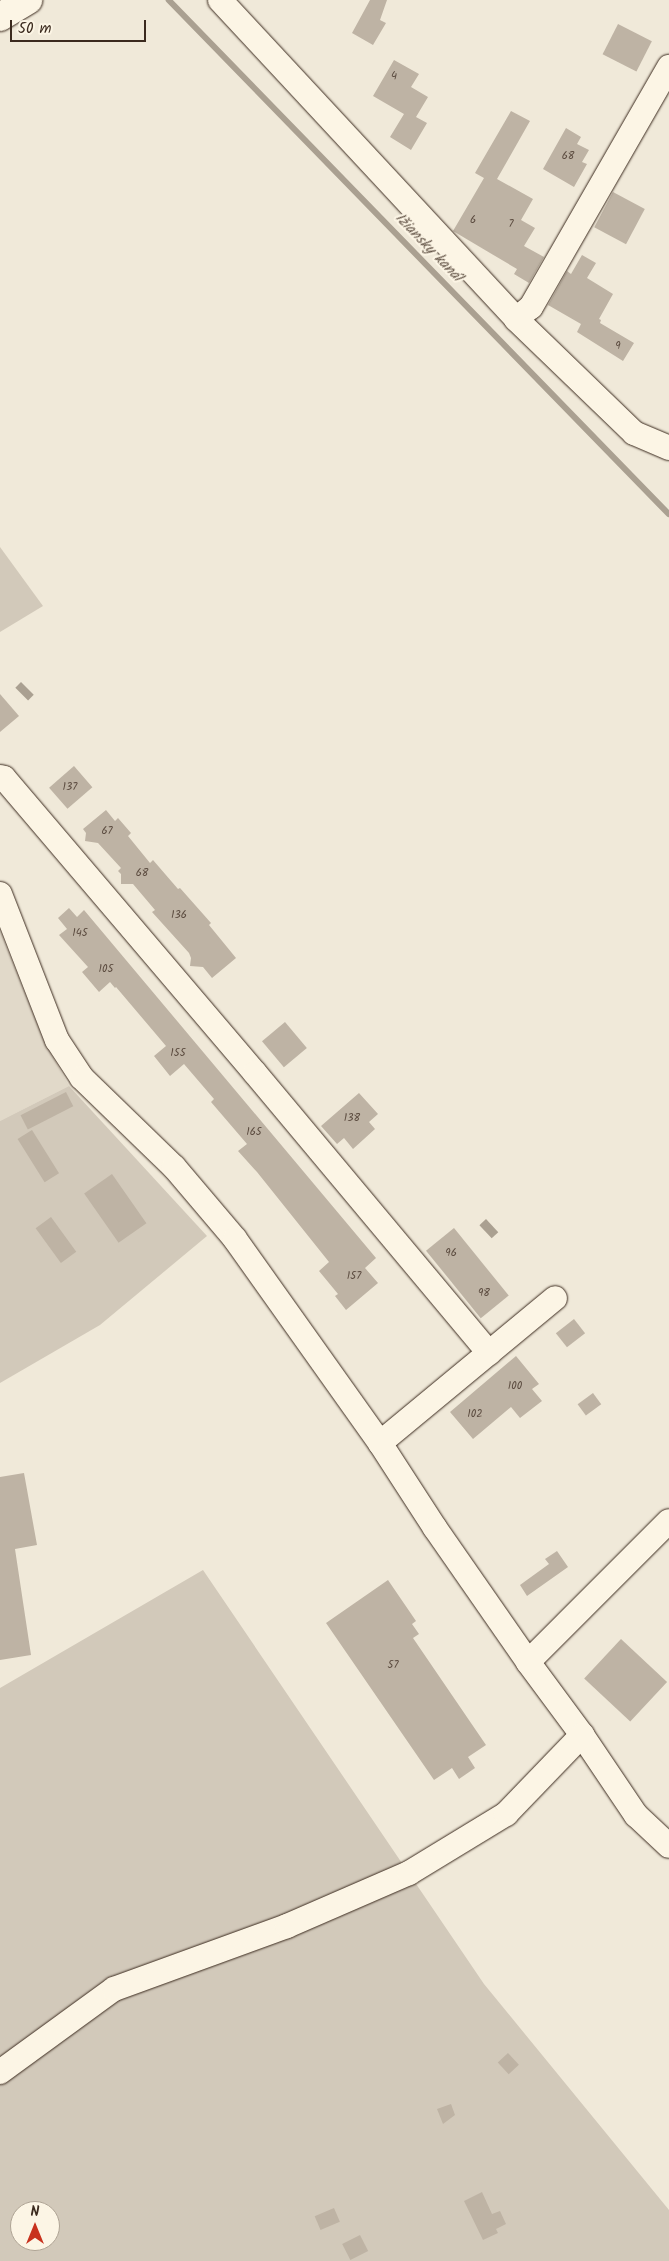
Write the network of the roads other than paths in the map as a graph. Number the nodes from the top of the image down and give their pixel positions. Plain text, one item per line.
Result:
1 (28, 0) edge
2 (220, 0) edge
3 (0, 17) edge
4 (669, 67) edge
5 (516, 319) junction
6 (669, 448) edge
7 (0, 778) edge
8 (0, 894) edge
9 (555, 1298) dead end
10 (489, 1353) junction
11 (380, 1443) junction
12 (669, 1522) edge
13 (528, 1662) junction
14 (582, 1735) junction
15 (669, 1846) edge
16 (0, 2072) edge

1 - 3 main road
2 - 5 street
4 - 5 street
5 - 6 street
7 - 10 street
8 - 11 street
9 - 10 street
10 - 11 street
11 - 13 street
12 - 13 street
13 - 14 street
14 - 15 street
14 - 16 street

